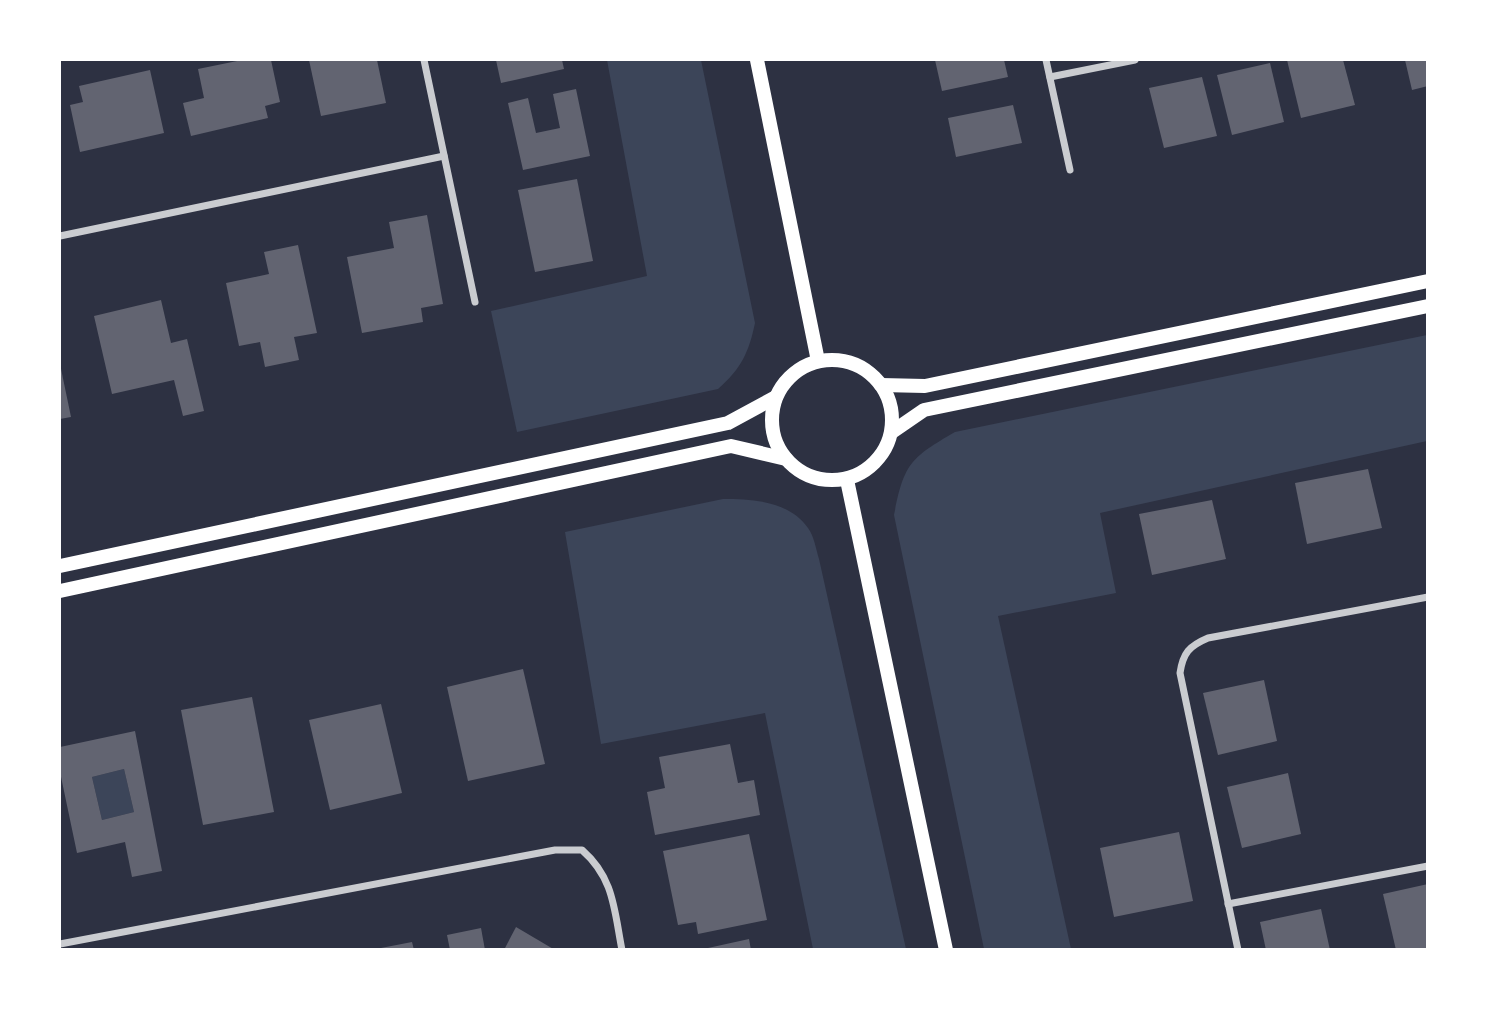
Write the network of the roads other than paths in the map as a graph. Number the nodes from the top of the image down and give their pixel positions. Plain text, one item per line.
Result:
1 (424, 60) edge
2 (757, 60) edge
3 (1046, 60) edge
4 (1135, 60) edge
5 (1050, 77) junction
6 (444, 156) junction
7 (1070, 170) dead end
8 (60, 236) edge
9 (1427, 281) edge
10 (475, 302) dead end
11 (1427, 306) edge
12 (818, 361) junction
13 (881, 385) junction
14 (776, 397) junction
15 (892, 432) junction
16 (786, 459) junction
17 (847, 480) junction
18 (60, 566) edge
19 (60, 591) edge
20 (1427, 597) edge
21 (1427, 866) edge
22 (1228, 904) junction
23 (60, 944) edge
24 (622, 950) edge
25 (946, 950) edge
26 (1238, 950) edge

1 - 6 street
2 - 12 main road
3 - 5 street
4 - 5 street
5 - 7 street
6 - 8 street
6 - 10 street
9 - 13 main road
11 - 15 main road
12 - 13 main road
12 - 14 main road
13 - 15 main road
14 - 16 main road
14 - 18 main road
15 - 17 main road
16 - 17 main road
16 - 19 main road
17 - 25 main road
20 - 22 street
21 - 22 street
22 - 26 street
23 - 24 street

